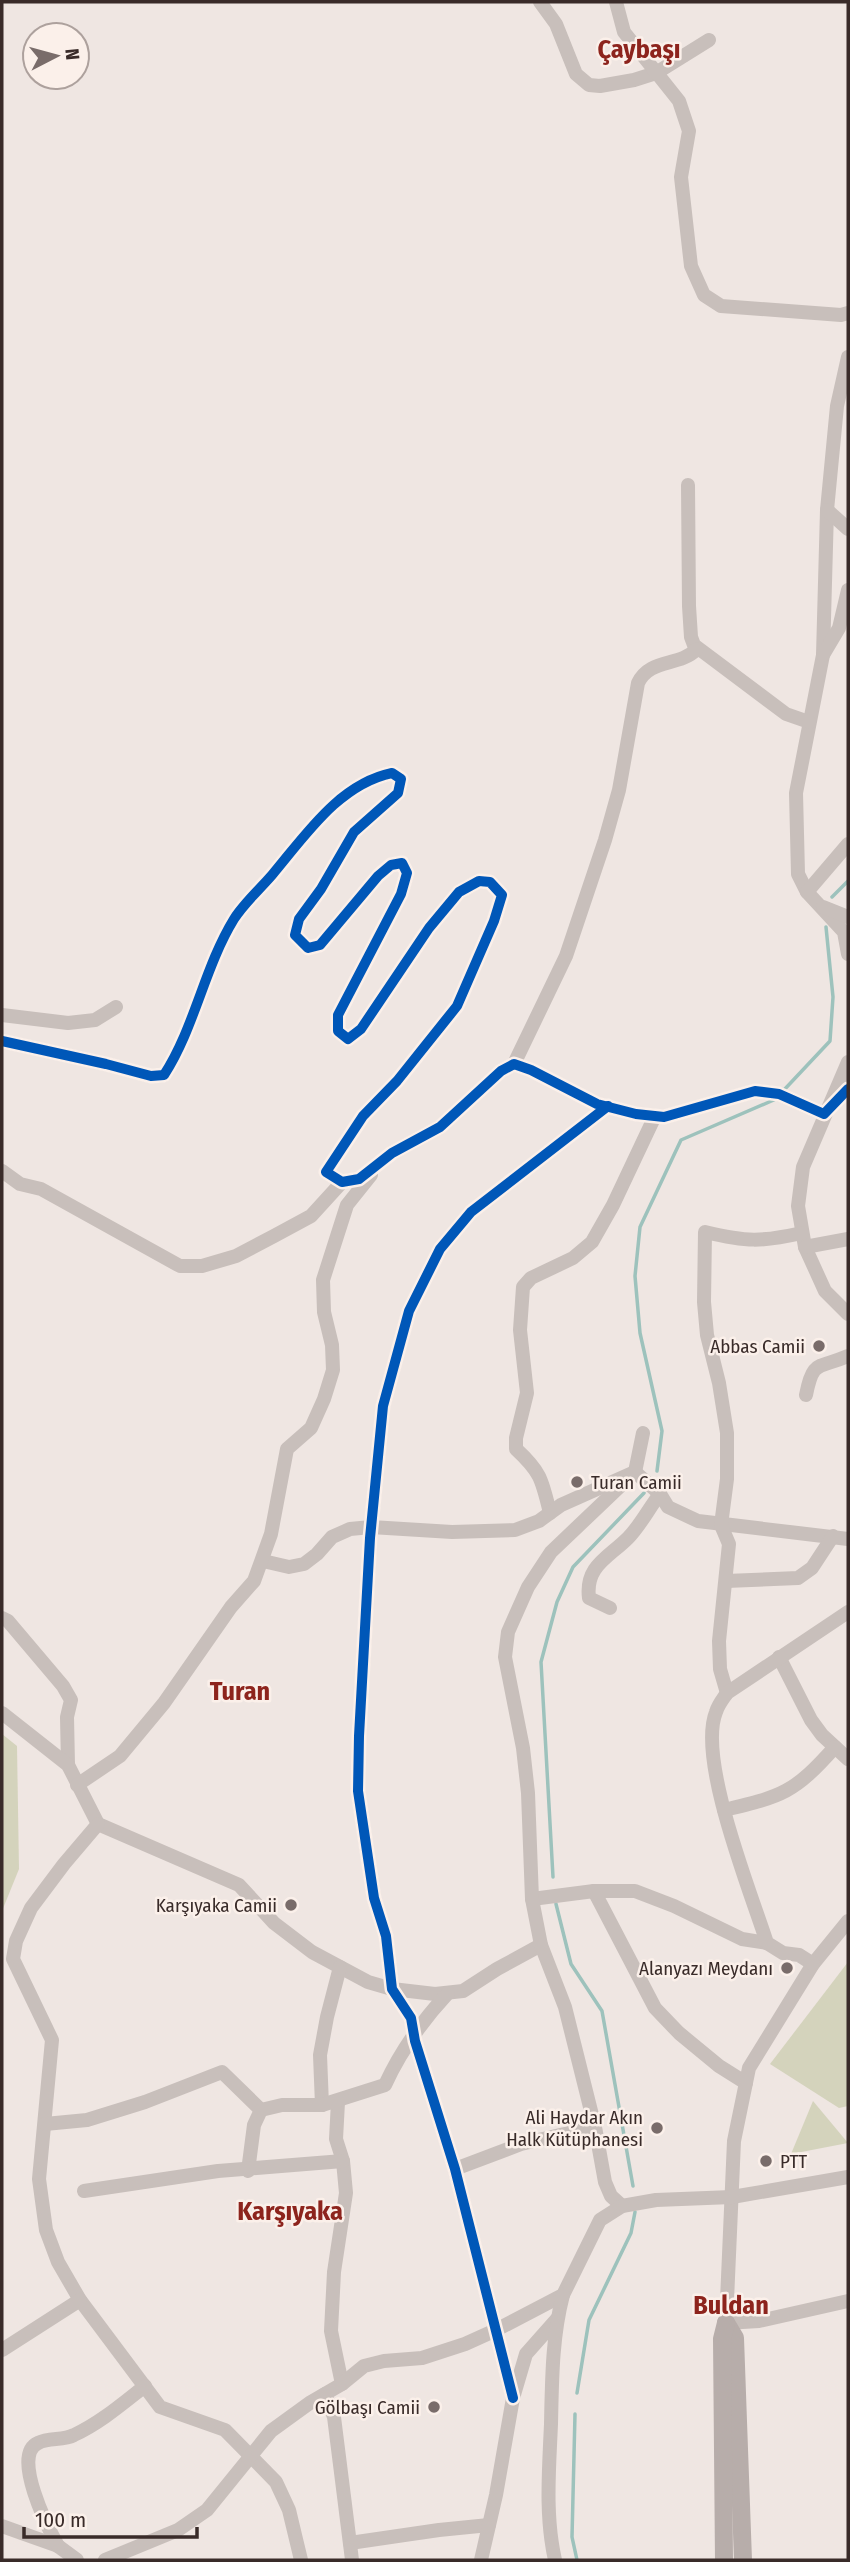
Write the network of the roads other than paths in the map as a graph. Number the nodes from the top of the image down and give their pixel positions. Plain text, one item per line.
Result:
1 (540, 2) edge
2 (616, 2) edge
3 (709, 40) dead end
4 (656, 73) junction
5 (848, 313) edge
6 (848, 357) edge
7 (688, 485) dead end
8 (827, 510) junction
9 (848, 529) edge
10 (848, 590) edge
11 (698, 649) junction
12 (823, 655) junction
13 (808, 722) junction
14 (848, 844) edge
15 (807, 891) junction
16 (822, 907) junction
17 (848, 917) edge
18 (848, 954) edge
19 (116, 1007) dead end
20 (2, 1015) edge
21 (2, 1041) edge
22 (848, 1062) edge
23 (514, 1064) junction
24 (848, 1089) edge
25 (608, 1106) junction
26 (824, 1114) junction
27 (655, 1116) junction
28 (383, 1160) junction
29 (2, 1171) edge
30 (342, 1182) junction
31 (848, 1239) edge
32 (803, 1240) junction
33 (848, 1314) edge
34 (848, 1356) edge
35 (806, 1395) dead end
36 (643, 1433) dead end
37 (635, 1472) junction
38 (660, 1494) junction
39 (550, 1513) junction
40 (722, 1525) junction
41 (372, 1527) junction
42 (833, 1536) junction
43 (848, 1539) edge
44 (263, 1560) junction
45 (726, 1581) junction
46 (610, 1608) dead end
47 (847, 1616) edge
48 (2, 1618) edge
49 (779, 1657) junction
50 (727, 1693) junction
51 (2, 1713) edge
52 (835, 1747) junction
53 (848, 1759) edge
54 (68, 1765) junction
55 (77, 1786) junction
56 (724, 1810) junction
57 (97, 1824) junction
58 (594, 1891) junction
59 (532, 1899) junction
60 (846, 1929) edge
61 (16, 1941) junction
62 (767, 1943) junction
63 (541, 1945) junction
64 (2, 1950) edge
65 (813, 1964) junction
66 (340, 1967) junction
67 (392, 1989) junction
68 (448, 1993) junction
69 (414, 2035) junction
70 (746, 2083) junction
71 (338, 2102) junction
72 (323, 2105) junction
73 (261, 2110) junction
74 (44, 2124) junction
75 (595, 2127) junction
76 (343, 2161) junction
77 (455, 2169) junction
78 (248, 2171) junction
79 (848, 2177) edge
80 (84, 2191) dead end
81 (732, 2197) junction
82 (622, 2206) junction
83 (563, 2295) junction
84 (80, 2300) junction
85 (848, 2301) edge
86 (557, 2319) junction
87 (726, 2323) junction
88 (496, 2330) junction
89 (2, 2350) edge
90 (342, 2384) junction
91 (145, 2386) junction
92 (325, 2394) junction
93 (513, 2399) junction
94 (251, 2455) junction
95 (489, 2525) junction
96 (2, 2526) edge
97 (350, 2543) junction
98 (58, 2546) junction
99 (77, 2560) edge
100 (105, 2560) edge
101 (301, 2560) edge
102 (352, 2560) edge
103 (481, 2560) edge
104 (555, 2560) edge
105 (724, 2560) edge
106 (743, 2560) edge

1 - 4 street
2 - 4 street
3 - 4 street
4 - 5 street
6 - 8 street
7 - 11 street
8 - 9 street
8 - 12 street
10 - 12 street
11 - 13 street
11 - 23 street
12 - 13 street
13 - 15 street
14 - 15 street
15 - 16 street
16 - 17 street
16 - 18 street
19 - 20 street
21 - 30 street
22 - 26 street
23 - 25 street
23 - 28 street
24 - 26 street
25 - 27 street
25 - 41 street
26 - 27 street
26 - 32 street
27 - 39 street
28 - 30 street
28 - 44 street
29 - 30 street
31 - 32 street
32 - 33 street
32 - 40 street
34 - 35 street
36 - 37 street
37 - 38 street
37 - 39 street
37 - 59 street
38 - 40 street
38 - 46 street
39 - 41 street
40 - 42 street
40 - 45 street
41 - 44 street
41 - 67 street
42 - 43 street
42 - 45 street
44 - 55 street
45 - 50 street
47 - 49 street
48 - 54 street
49 - 50 street
49 - 52 street
50 - 56 street
51 - 54 street
52 - 53 street
52 - 56 street
54 - 55 street
55 - 57 street
56 - 62 street
57 - 61 street
57 - 66 street
58 - 59 street
58 - 62 street
58 - 70 street
59 - 63 street
60 - 65 street
61 - 64 street
61 - 74 street
62 - 65 street
63 - 68 street
63 - 75 street
65 - 70 street
66 - 67 street
66 - 72 street
67 - 68 street
67 - 69 street
68 - 69 street
69 - 71 street
69 - 77 street
70 - 81 street
71 - 72 street
71 - 76 street
72 - 73 street
73 - 74 street
73 - 78 street
74 - 84 street
75 - 77 street
75 - 82 street
76 - 78 street
76 - 90 street
77 - 88 street
78 - 80 street
79 - 81 street
81 - 82 street
81 - 87 street
82 - 83 street
83 - 86 street
83 - 88 street
84 - 89 street
84 - 91 street
85 - 87 street
86 - 93 street
86 - 104 street
87 - 105 main road
87 - 106 main road
88 - 90 street
88 - 93 street
90 - 92 street
91 - 94 street
91 - 98 street
92 - 94 street
92 - 97 street
93 - 95 street
94 - 100 street
94 - 101 street
95 - 97 street
95 - 103 street
96 - 98 street
97 - 102 street
98 - 99 street

